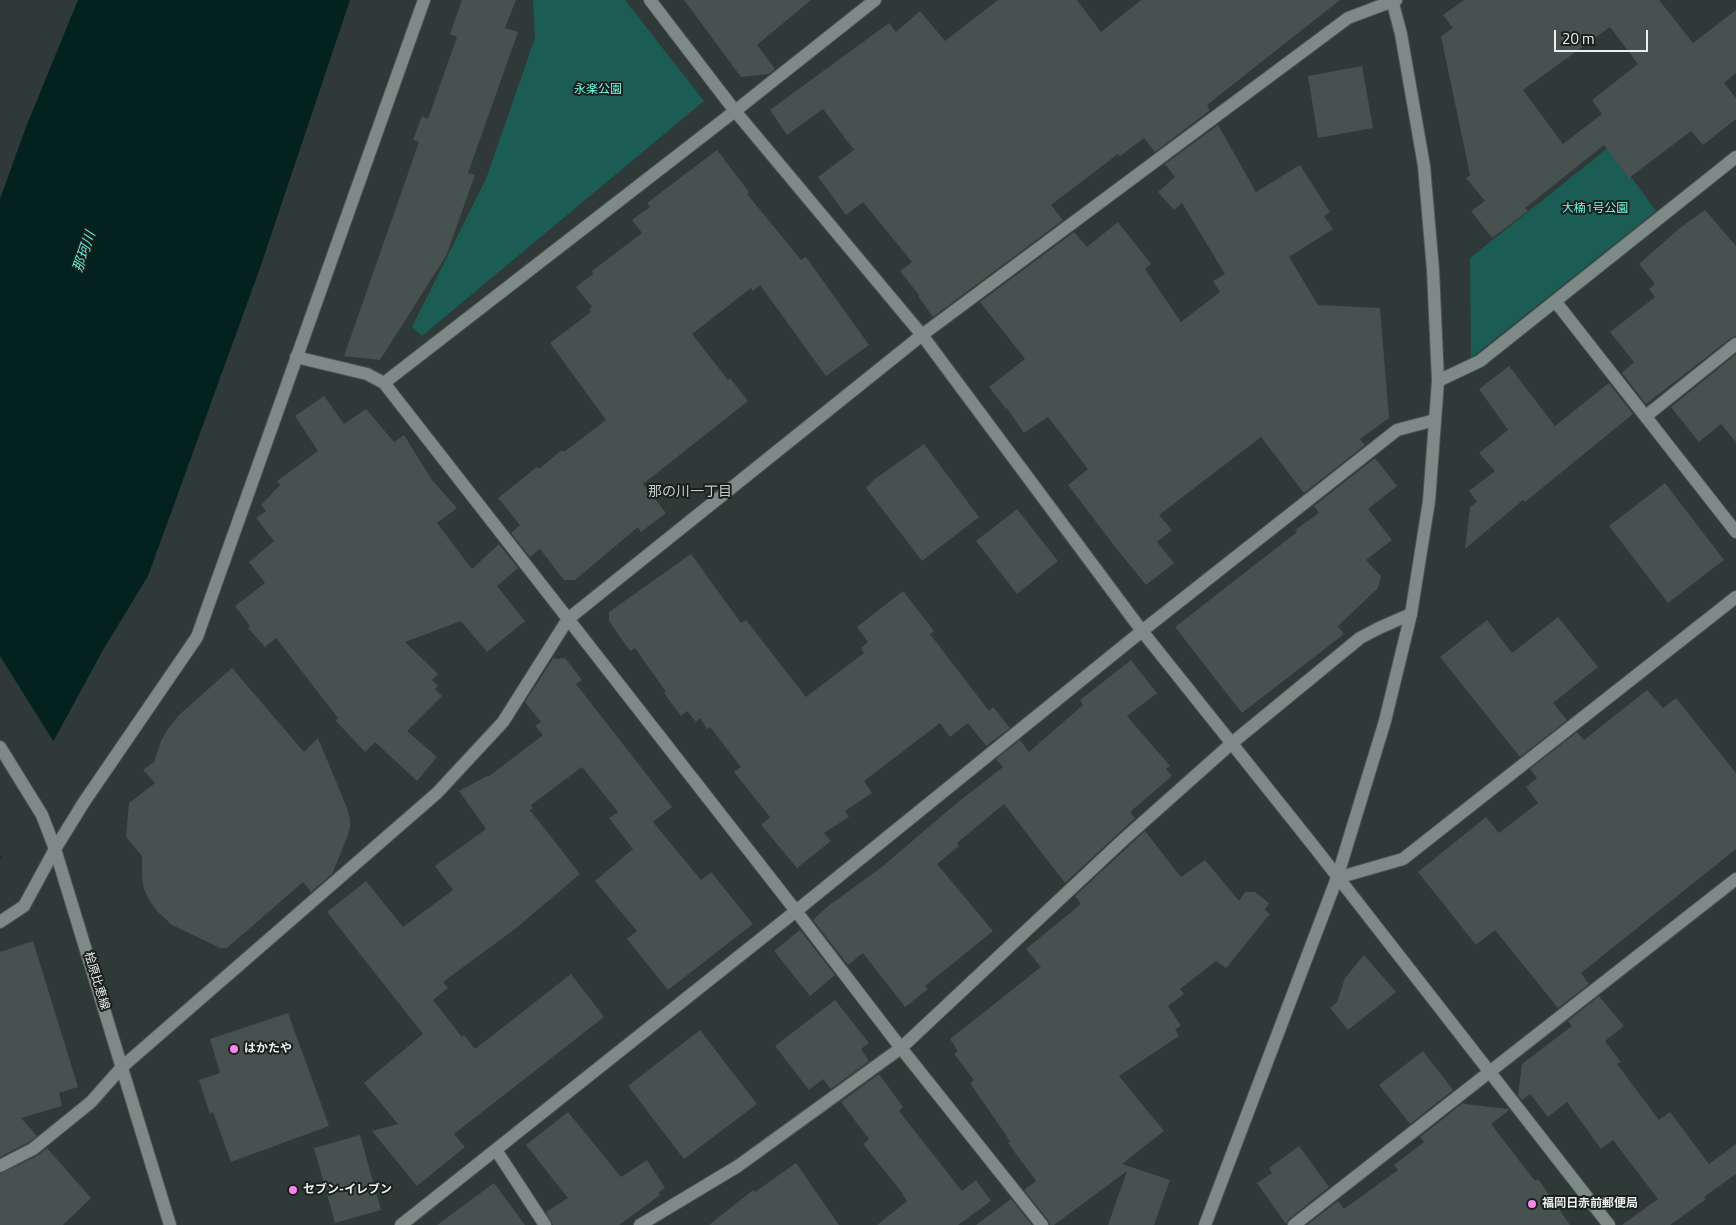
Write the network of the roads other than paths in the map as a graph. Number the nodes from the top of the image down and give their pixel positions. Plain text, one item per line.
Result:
1 (424, 0) edge
2 (650, 0) edge
3 (876, 0) edge
4 (1394, 0) edge
5 (735, 111) junction
6 (1736, 157) edge
7 (1555, 300) junction
8 (922, 335) junction
9 (1736, 344) edge
10 (296, 357) junction
11 (1438, 381) junction
12 (384, 383) junction
13 (1646, 416) junction
14 (1435, 420) junction
15 (1736, 532) edge
16 (1736, 597) edge
17 (1411, 614) junction
18 (568, 619) junction
19 (1142, 631) junction
20 (1232, 743) junction
21 (0, 747) edge
22 (55, 849) junction
23 (1337, 878) junction
24 (1736, 879) edge
25 (796, 911) junction
26 (0, 922) edge
27 (901, 1048) junction
28 (122, 1067) junction
29 (1490, 1072) junction
30 (496, 1150) junction
31 (0, 1166) edge
32 (170, 1225) edge
33 (401, 1225) edge
34 (545, 1225) edge
35 (640, 1225) edge
36 (1042, 1225) edge
37 (1205, 1225) edge
38 (1294, 1225) edge
39 (1609, 1225) edge

1 - 10 street
2 - 5 street
3 - 5 street
4 - 8 street
4 - 11 street
5 - 8 street
5 - 12 street
6 - 7 street
7 - 11 street
7 - 13 street
8 - 18 street
8 - 19 street
9 - 13 street
10 - 12 street
10 - 22 street
11 - 14 street
12 - 18 street
13 - 15 street
14 - 17 street
14 - 19 street
16 - 23 street
17 - 20 street
17 - 23 street
18 - 25 street
18 - 28 street
19 - 20 street
19 - 25 street
20 - 23 street
20 - 27 street
21 - 22 street, 桧原比恵線
22 - 26 street
22 - 28 street, 桧原比恵線
23 - 29 street
23 - 37 street
24 - 29 street
25 - 27 street
25 - 30 street
27 - 35 street
27 - 36 street
28 - 31 street
28 - 32 street, 桧原比恵線
29 - 38 street
29 - 39 street
30 - 33 street
30 - 34 street

